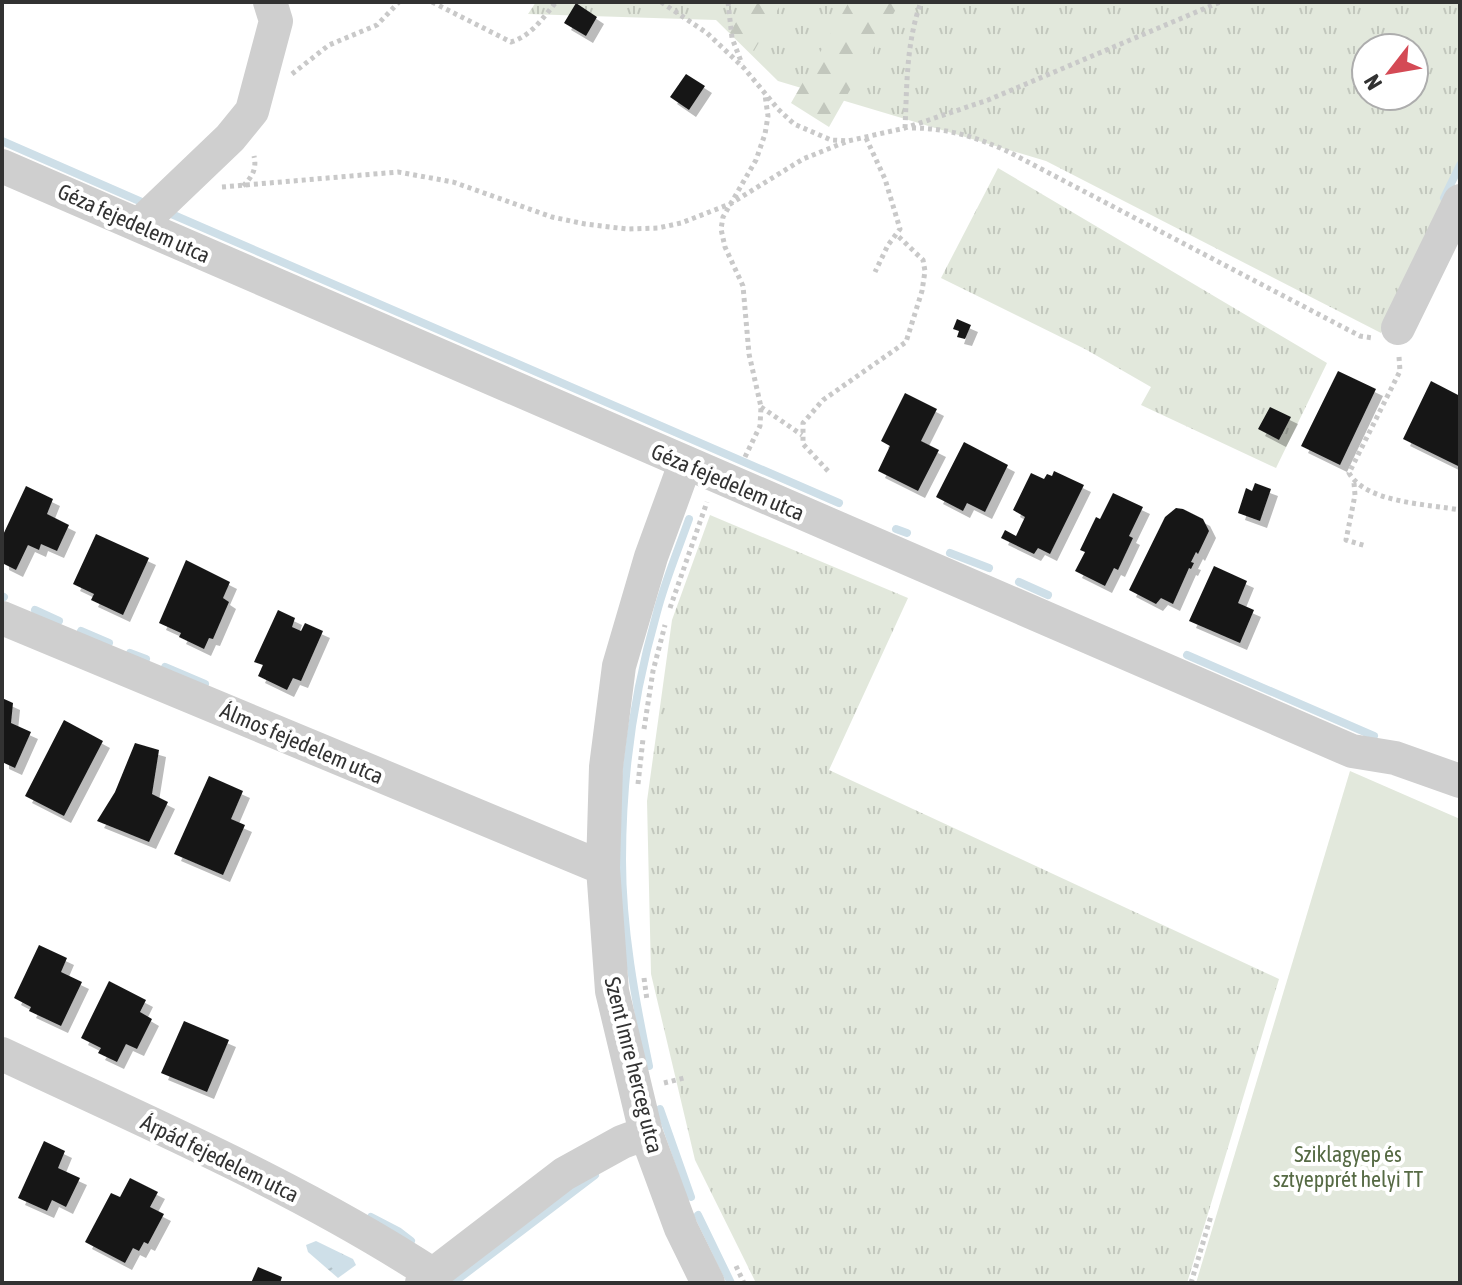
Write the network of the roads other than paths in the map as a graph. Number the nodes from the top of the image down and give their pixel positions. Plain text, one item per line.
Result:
1 (270, 2) edge
2 (2, 166) edge
3 (1460, 201) edge
4 (139, 225) junction
5 (1398, 328) road end
6 (685, 464) junction
7 (2, 618) edge
8 (1460, 781) edge
9 (603, 868) junction
10 (2, 1054) edge
11 (646, 1133) junction
12 (427, 1279) edge
13 (708, 1283) edge

1 - 4 street
2 - 4 street, Géza fejedelem utca
3 - 5 street
4 - 6 street, Géza fejedelem utca
6 - 8 street, Géza fejedelem utca
6 - 9 street, Szent Imre herceg utca
7 - 9 street, Álmos fejedelem utca
9 - 11 street, Szent Imre herceg utca
10 - 12 street, Árpád fejedelem utca
11 - 12 street
11 - 13 street, Szent Imre herceg utca

